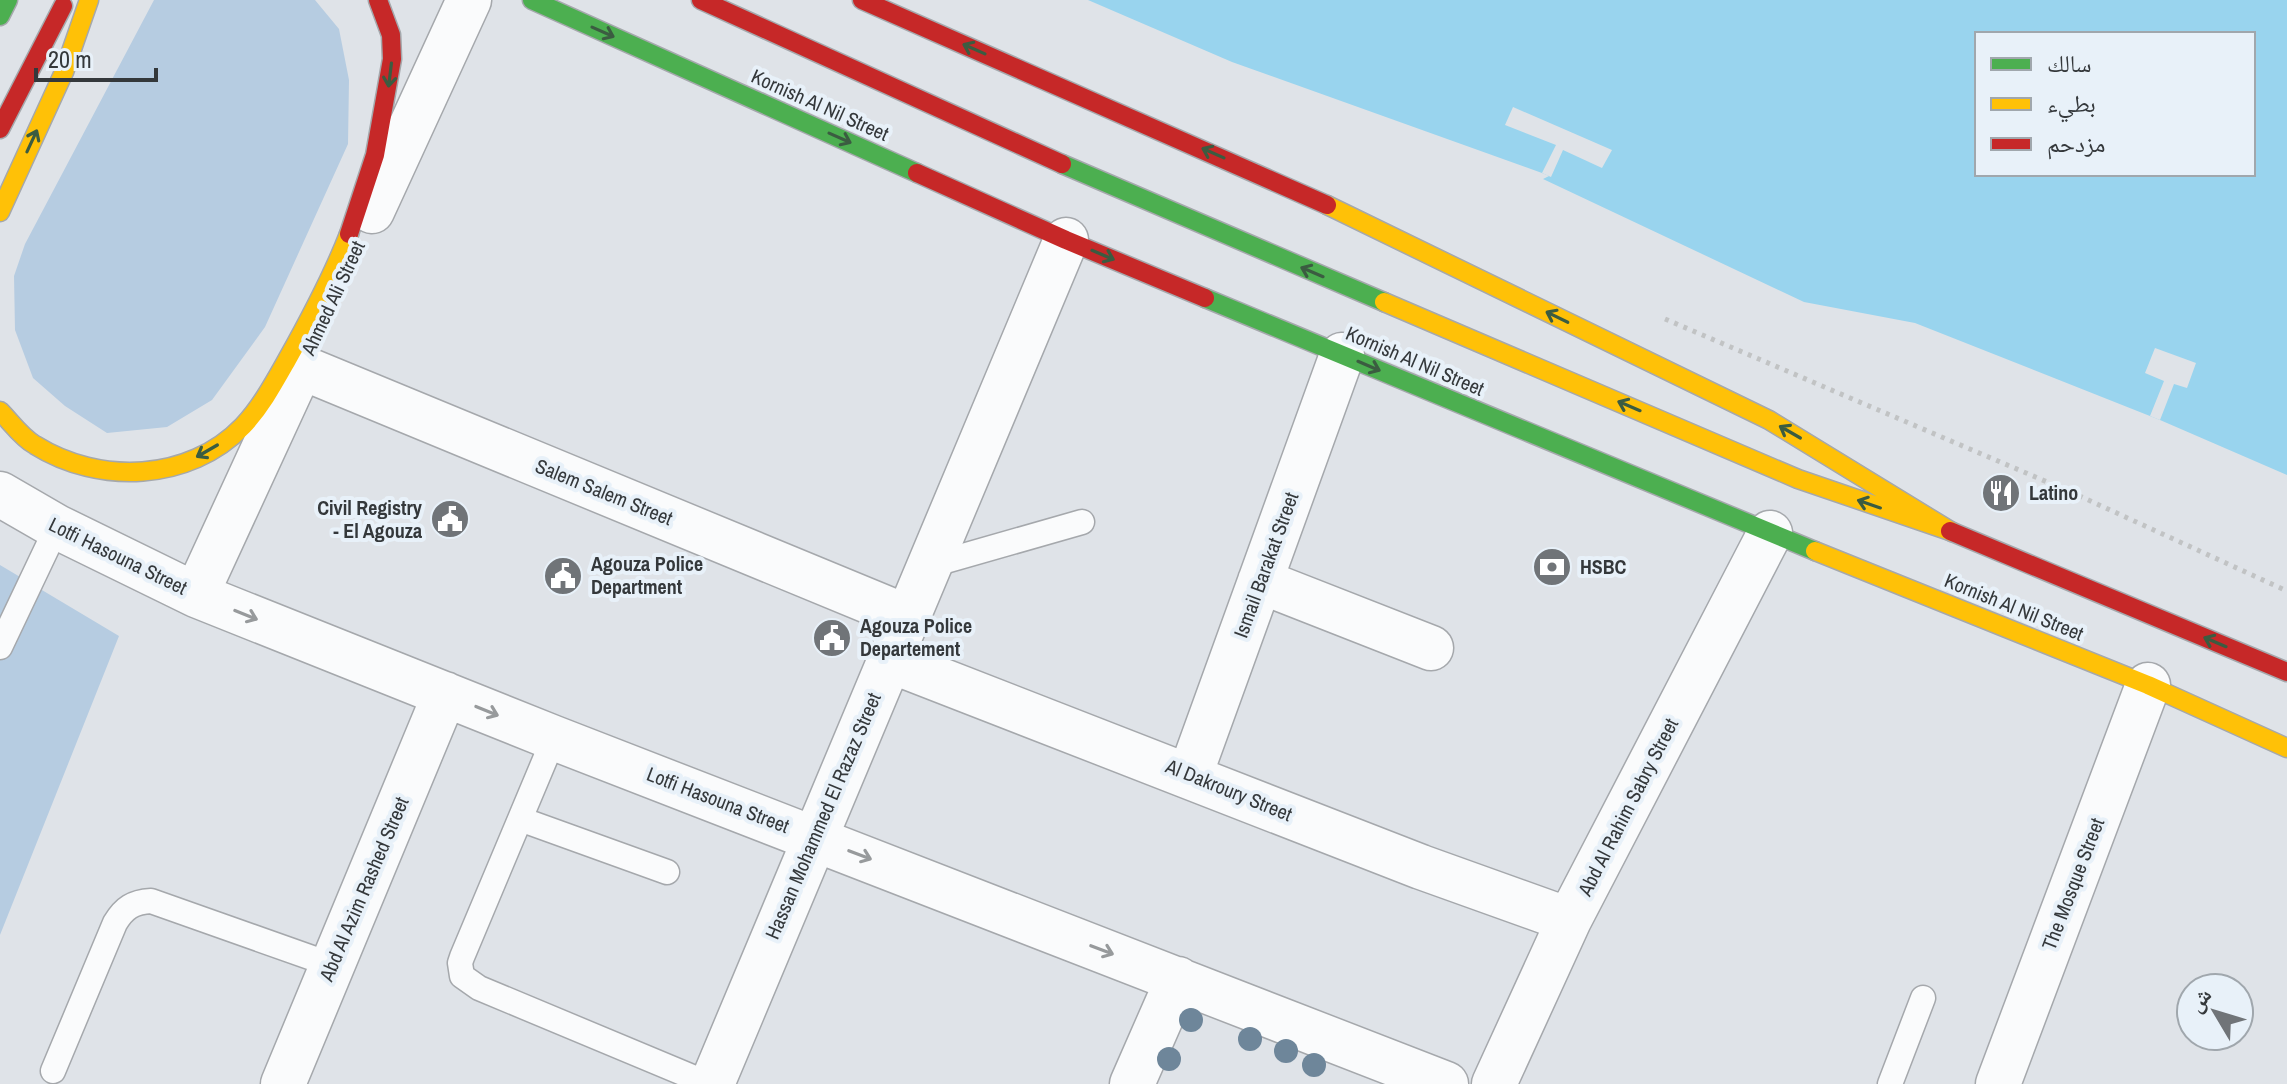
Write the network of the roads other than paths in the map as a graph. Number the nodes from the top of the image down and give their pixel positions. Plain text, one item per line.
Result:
1 (66, 0) edge
2 (89, 0) edge
3 (378, 0) edge
4 (469, 0) edge
5 (532, 0) edge
6 (701, 0) edge
7 (862, 0) edge
8 (2, 131) edge
9 (0, 212) edge
10 (1066, 240) junction
11 (1342, 355) junction
12 (301, 367) junction
13 (0, 411) edge
14 (0, 494) edge
15 (1082, 522) dead end
16 (57, 527) junction
17 (1952, 532) junction
18 (1770, 533) junction
19 (928, 566) junction
20 (1260, 581) junction
21 (196, 595) junction
22 (907, 617) junction
23 (0, 647) edge
24 (1431, 648) dead end
25 (889, 660) junction
26 (2287, 672) edge
27 (2148, 685) junction
28 (445, 694) junction
29 (554, 738) junction
30 (2287, 748) edge
31 (1190, 775) junction
32 (520, 819) junction
33 (814, 837) junction
34 (667, 872) dead end
35 (1569, 920) junction
36 (332, 965) junction
37 (1178, 979) junction
38 (1923, 998) dead end
39 (53, 1071) dead end
40 (283, 1084) edge
41 (711, 1084) edge
42 (1132, 1084) edge
43 (1446, 1084) edge
44 (1494, 1084) edge
45 (1890, 1084) edge
46 (1998, 1084) edge

1 - 8 main road
9 -> 2 main road
3 -> 13 main road
4 - 12 street, Ahmed Ali Street
5 -> 10 main road, Kornish Al Nil Street
17 -> 6 main road, Kornish Al Nil Street
17 -> 7 main road
10 -> 11 main road, Kornish Al Nil Street
10 - 19 street, Hassan Mohammed El Razaz Street
11 -> 18 main road, Kornish Al Nil Street
11 - 20 street, Ismail Barakat Street
12 - 21 street, Ahmed Ali Street
12 - 22 street, Salem Salem Street
14 - 16 street, Lotfi Hasouna Street
15 - 19 lane
16 - 21 street, Lotfi Hasouna Street
16 - 23 lane
26 -> 17 main road, Kornish Al Nil Street
18 - 27 main road, Kornish Al Nil Street
18 - 35 street, Abd Al Rahim Sabry Street
19 - 22 street, Hassan Mohammed El Razaz Street
20 - 24 street
20 - 31 street, Ismail Barakat Street
21 -> 28 street, Lotfi Hasouna Street
22 - 25 street, Hassan Mohammed El Razaz Street
25 - 31 street, Al Dakroury Street
25 - 33 street, Hassan Mohammed El Razaz Street
27 - 30 main road, Kornish Al Nil Street
27 - 46 street, The Mosque Street
28 -> 29 street, Lotfi Hasouna Street
28 - 36 street, Abd Al Azim Rashed Street
29 - 32 lane
29 - 33 street, Lotfi Hasouna Street
31 - 35 street, Al Dakroury Street
32 - 34 lane
32 - 41 lane
33 -> 37 street, Lotfi Hasouna Street
33 - 41 street, Hassan Mohammed El Razaz Street
35 - 44 street, Abd Al Rahim Sabry Street
36 - 39 lane
36 - 40 street, Abd Al Azim Rashed Street
37 - 42 street
37 - 43 street, Lotfi Hasouna Street
38 - 45 lane

